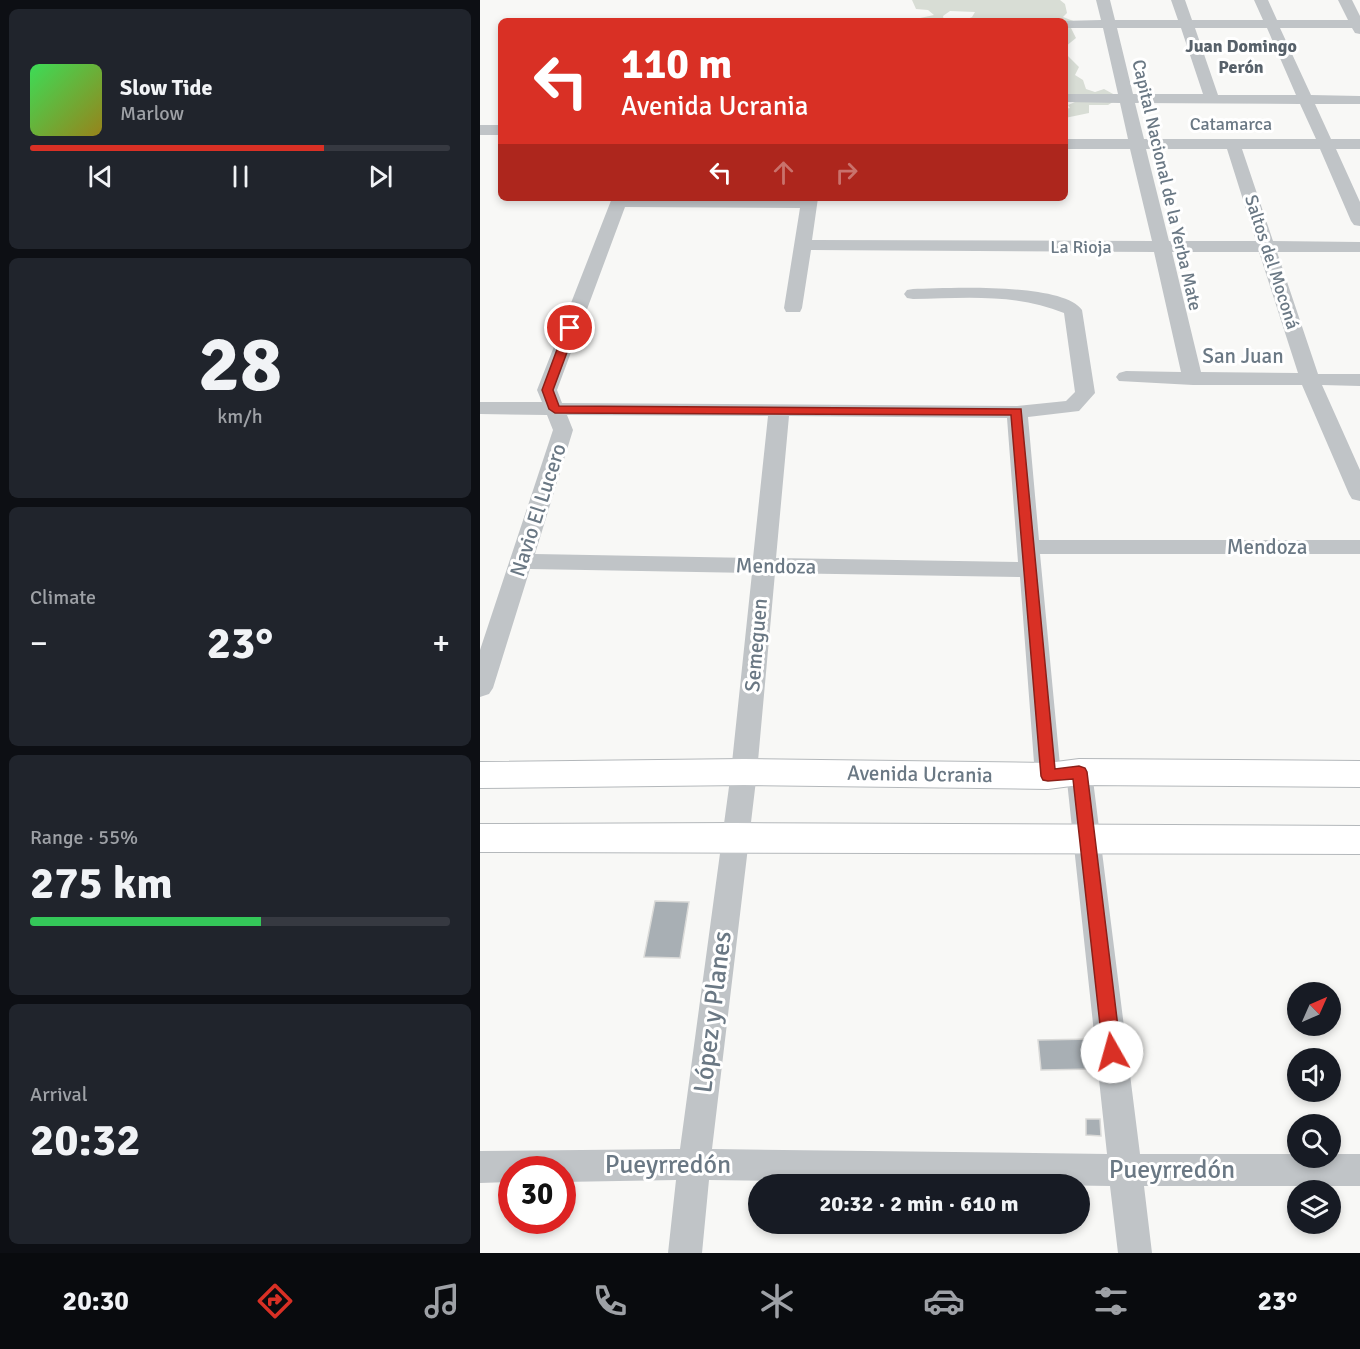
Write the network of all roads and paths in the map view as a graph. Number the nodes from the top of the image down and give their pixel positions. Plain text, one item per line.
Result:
1 (1103, 0) edge
2 (1178, 0) edge
3 (1261, 0) edge
4 (1345, 0) edge
5 (1068, 24) edge
6 (1108, 24) junction
7 (1187, 24) junction
8 (1272, 24) junction
9 (1359, 26) edge
10 (1068, 98) edge
11 (1127, 99) junction
12 (1212, 99) junction
13 (1306, 100) junction
14 (1360, 100) edge
15 (480, 130) edge
16 (498, 130) edge
17 (1068, 144) edge
18 (1139, 144) junction
19 (1233, 144) junction
20 (1327, 144) junction
21 (1360, 144) edge
22 (619, 201) edge
23 (810, 201) edge
24 (1360, 221) edge
25 (803, 245) junction
26 (1161, 247) junction
27 (1360, 247) edge
28 (1267, 248) junction
29 (913, 294) dead end
30 (793, 308) dead end
31 (1126, 377) dead end
32 (1193, 380) junction
33 (1310, 380) junction
34 (1360, 380) edge
35 (480, 408) edge
36 (555, 409) junction
37 (779, 411) junction
38 (1017, 412) junction
39 (1360, 494) edge
40 (1029, 547) junction
41 (1360, 547) edge
42 (522, 561) junction
43 (764, 566) junction
44 (1031, 570) junction
45 (480, 688) edge
46 (744, 772) junction
47 (1064, 774) junction
48 (1360, 774) edge
49 (480, 775) edge
50 (735, 837) junction
51 (480, 838) edge
52 (1087, 839) junction
53 (1360, 840) edge
54 (694, 1164) junction
55 (480, 1167) edge
56 (1125, 1170) junction
57 (1360, 1170) edge
58 (685, 1253) edge
59 (1135, 1253) edge

1 - 6 street, Capital Nacional de la Yerba Mate
2 - 7 street
3 - 8 street
4 - 9 street
5 - 6 street
6 - 7 street
6 - 11 street, Capital Nacional de la Yerba Mate
7 - 8 street
7 - 12 street
8 - 9 street
8 - 13 street
10 - 11 street
11 - 12 street
11 - 18 street, Capital Nacional de la Yerba Mate
12 - 13 street
13 - 14 street
13 - 20 street
15 - 16 street
17 - 18 street, Catamarca
18 - 19 street, Catamarca
18 - 26 street, Capital Nacional de la Yerba Mate
19 - 20 street, Catamarca
19 - 28 street, Saltos del Moconá
20 - 21 street, Catamarca
20 - 24 street
22 - 36 street, Navio El Lucero
23 - 25 street
25 - 26 street, La Rioja
25 - 30 street
26 - 28 street, La Rioja
26 - 32 street, Capital Nacional de la Yerba Mate
27 - 28 street, La Rioja
28 - 33 street, Saltos del Moconá
29 - 38 street
31 - 32 street, San Juan
32 - 33 street, San Juan
33 - 34 street, San Juan
33 - 39 street, Saltos del Moconá
35 - 36 street
36 - 37 street
36 - 42 street, Navio El Lucero
37 - 38 street
37 - 43 street, Semeguen
38 - 40 street
40 - 41 street, Mendoza
40 - 44 street
42 - 43 street, Mendoza
42 - 45 street, Navio El Lucero
43 - 44 street, Mendoza
43 - 46 street, Semeguen
44 - 47 street
46 - 47 main road, Avenida Ucrania
46 - 49 main road, Avenida Ucrania
46 - 50 street, López y Planes
47 - 48 main road, Avenida Ucrania
47 - 52 street
50 - 51 main road
50 - 52 main road
50 - 54 street, López y Planes
52 - 53 main road
52 - 56 street
54 - 55 street, Pueyrredón
54 - 56 street, Pueyrredón
54 - 58 street, López y Planes
56 - 57 street, Pueyrredón
56 - 59 street

